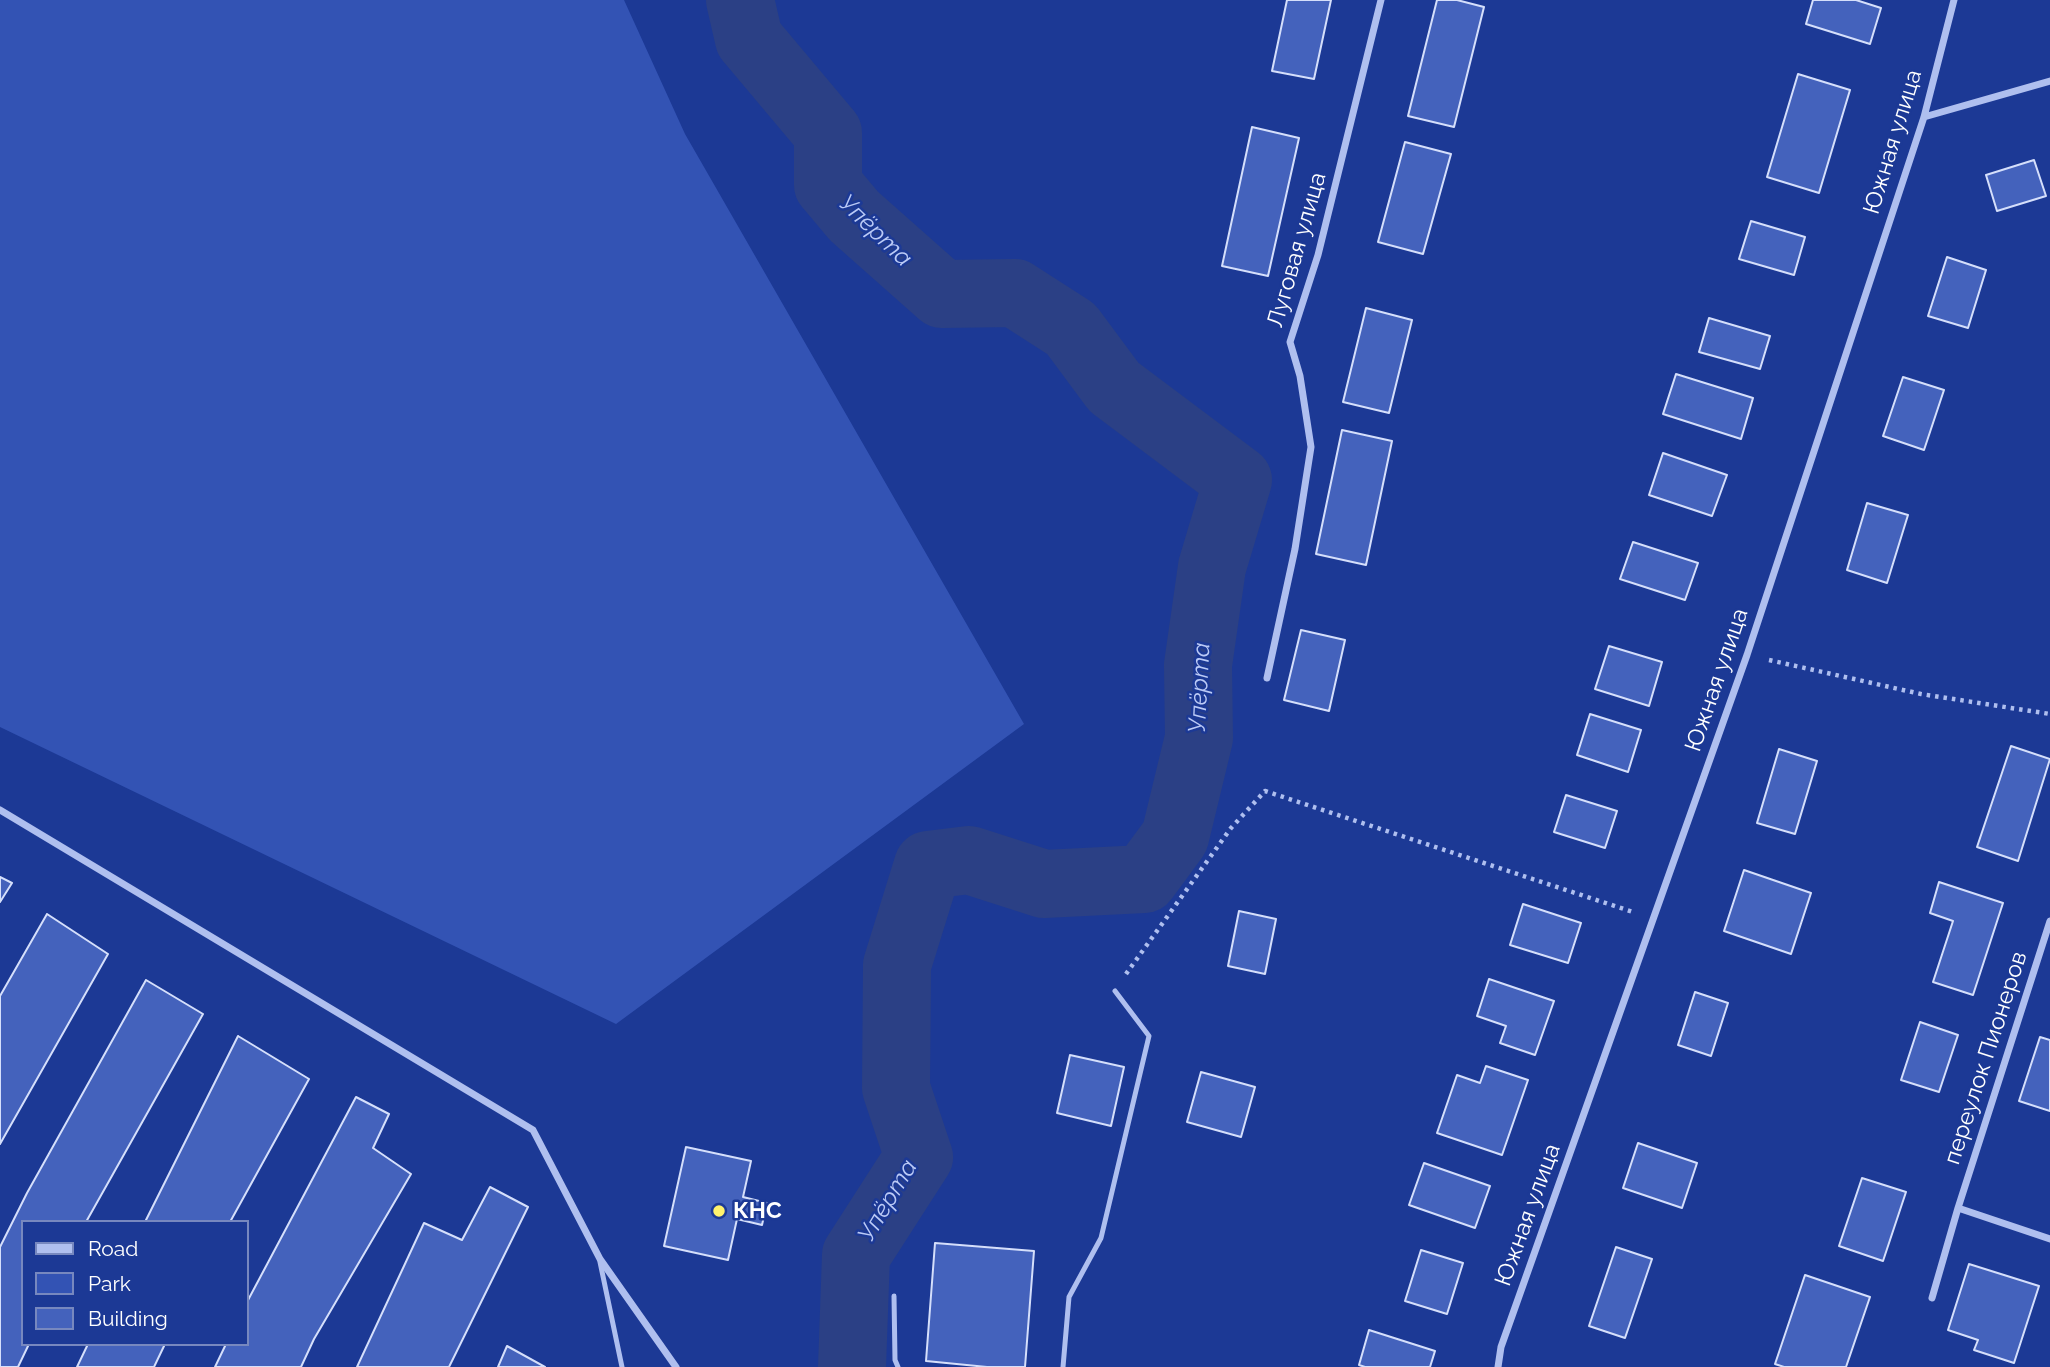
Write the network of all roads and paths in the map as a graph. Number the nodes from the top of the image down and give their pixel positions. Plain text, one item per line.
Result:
1 (1381, 0) edge
2 (1954, 0) edge
3 (2050, 81) edge
4 (1924, 117) junction
5 (1747, 655) junction
6 (1267, 678) dead end
7 (2050, 714) edge
8 (0, 810) edge
9 (1653, 919) junction
10 (2050, 920) edge
11 (1115, 991) joint
12 (1958, 1208) junction
13 (2050, 1238) edge
14 (600, 1259) junction
15 (894, 1296) dead end
16 (1932, 1298) dead end
17 (622, 1367) edge
18 (676, 1367) edge
19 (898, 1367) edge
20 (1063, 1367) edge
21 (1498, 1367) edge

1 - 6 street, Луговая улица
2 - 4 street, Южная улица
3 - 4 street
4 - 5 street, Южная улица
5 - 7 path
5 - 9 street, Южная улица
8 - 14 street
9 - 11 path
9 - 21 street, Южная улица
10 - 12 street, переулок Пионеров
11 - 20 lane
12 - 13 street
12 - 16 street, переулок Пионеров
14 - 17 lane
14 - 18 street
15 - 19 lane

